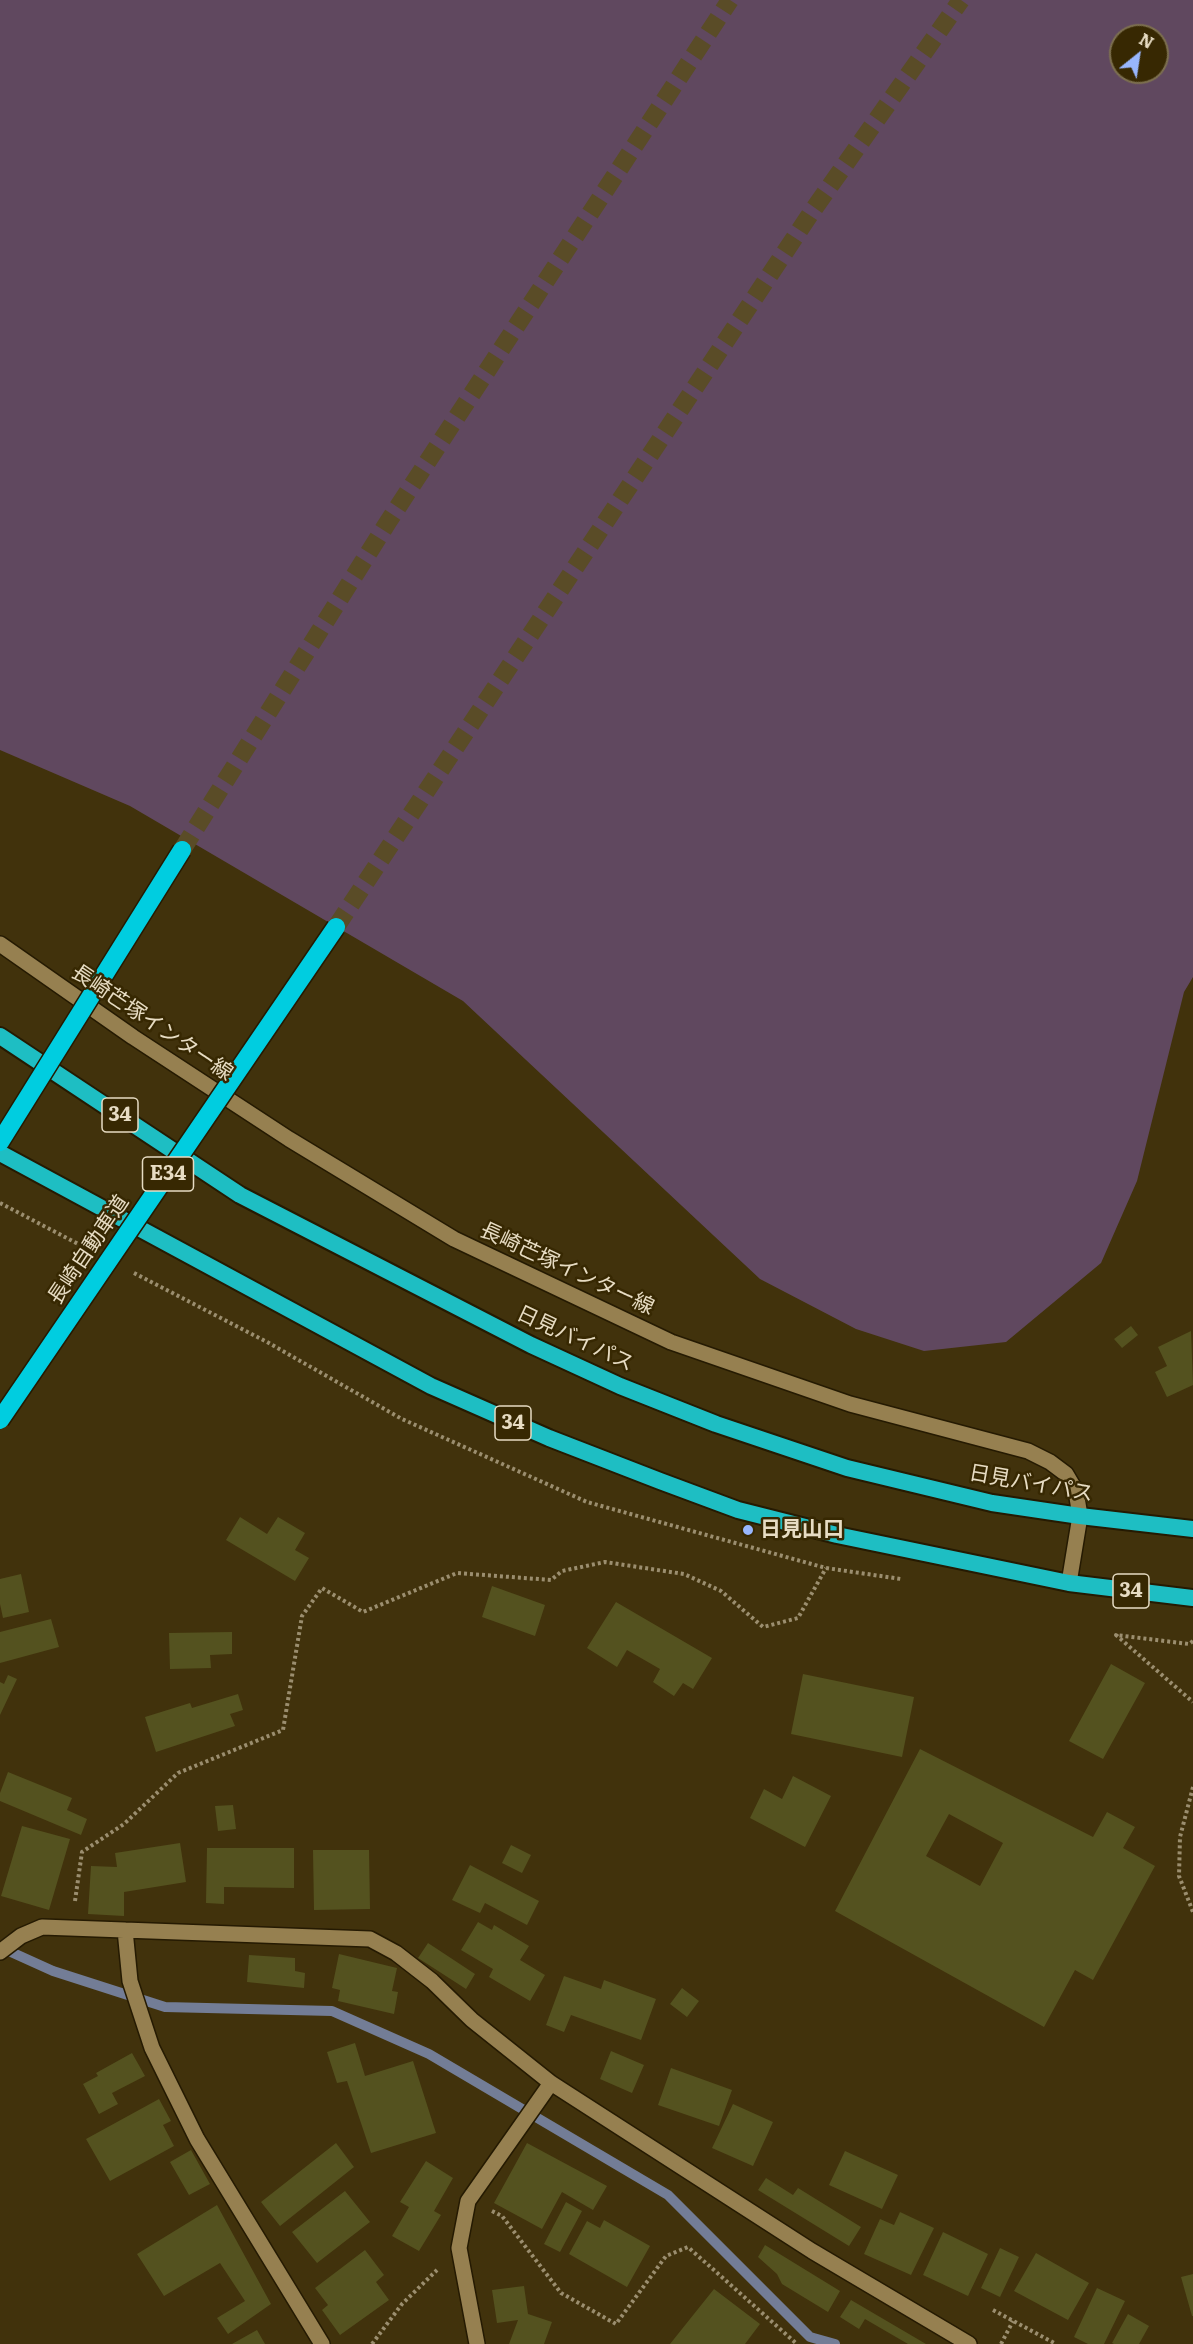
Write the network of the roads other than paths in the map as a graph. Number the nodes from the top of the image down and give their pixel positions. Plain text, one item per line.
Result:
1 (182, 850) tunnel mouth
2 (336, 927) tunnel mouth
3 (0, 944) edge
4 (0, 1036) edge
5 (0, 1142) edge
6 (0, 1153) edge
7 (0, 1420) edge
8 (1080, 1516) junction
9 (1193, 1529) edge
10 (1069, 1583) junction
11 (1193, 1598) edge
12 (125, 1930) junction
13 (0, 1952) edge
14 (551, 2083) junction
15 (322, 2344) edge
16 (477, 2344) edge
17 (969, 2344) edge

1 - 5 highway, bridge
2 - 7 highway, 長崎自動車道 / E34, bridge
3 - 8 street, 長崎芒塚インター線
4 - 8 highway, 日見バイパス / 34
6 - 10 highway, 34
8 - 9 highway, 日見バイパス / 34
8 - 10 street, 長崎芒塚インター線
10 - 11 highway, 34
12 - 13 street
12 - 14 street
12 - 15 street
14 - 16 street
14 - 17 street

